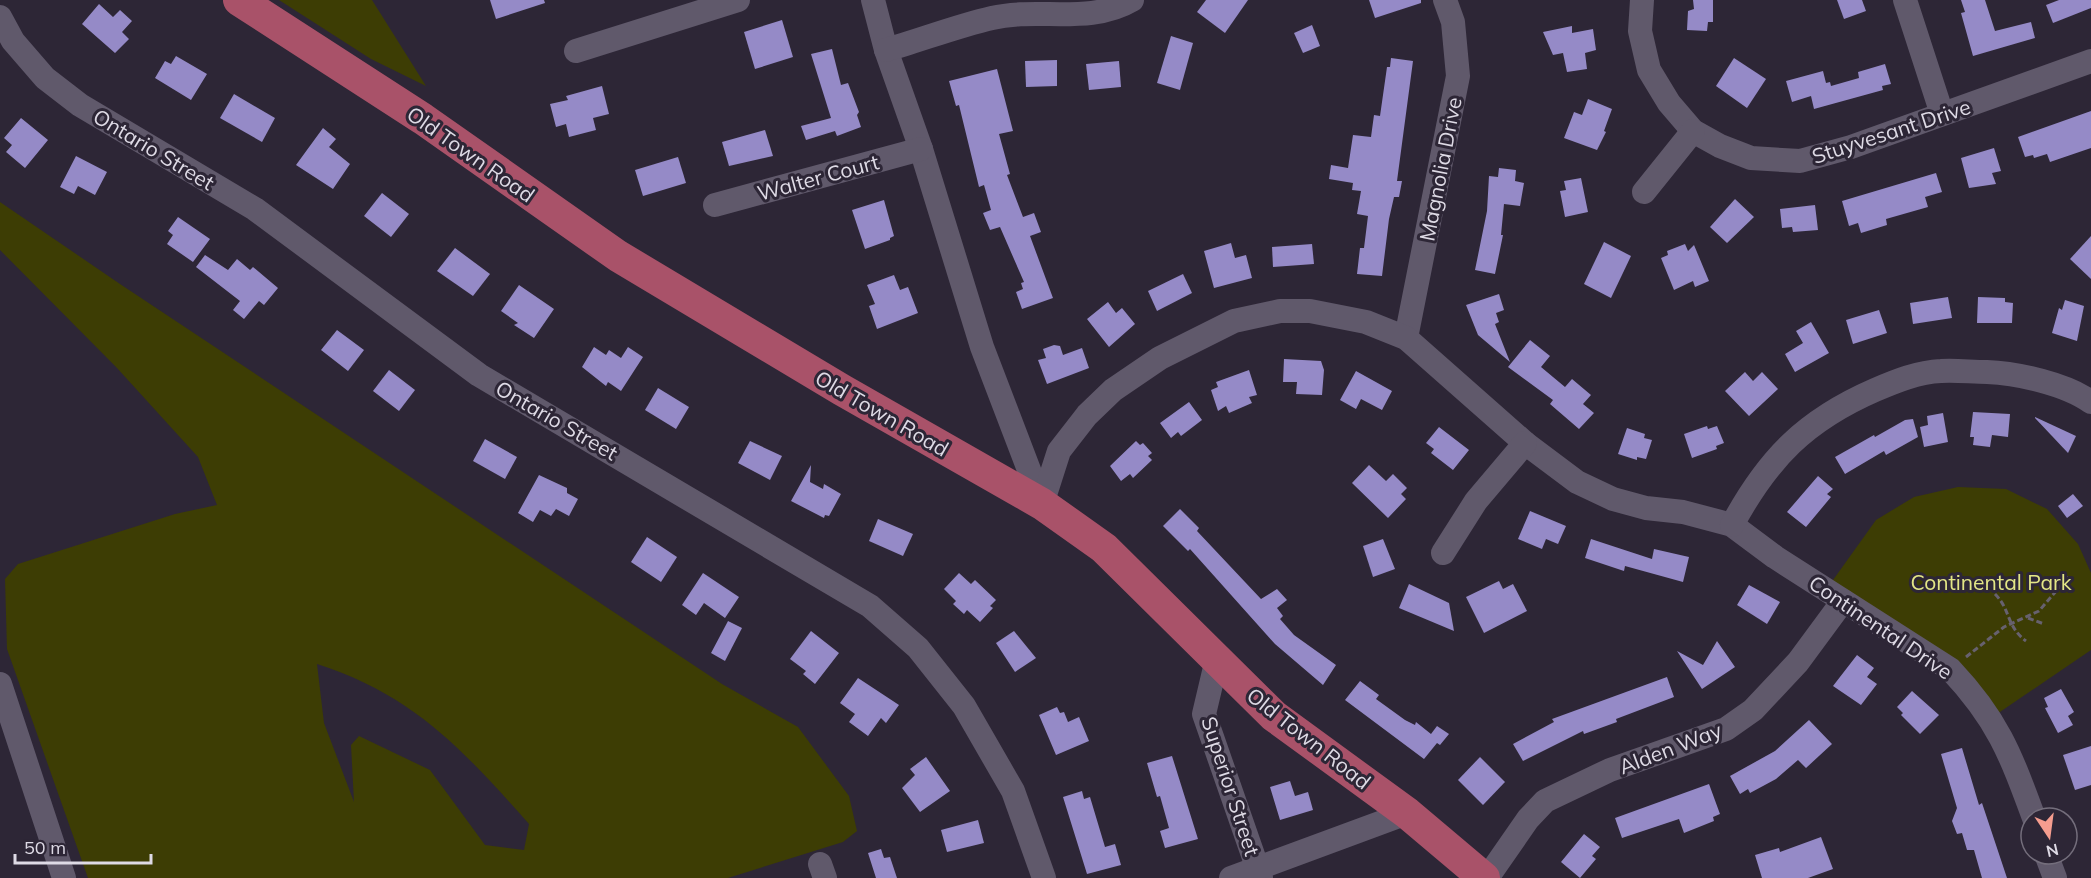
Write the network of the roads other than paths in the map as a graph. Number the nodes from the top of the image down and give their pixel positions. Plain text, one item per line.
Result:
1 (238, 0) edge
2 (738, 0) edge
3 (873, 0) edge
4 (1132, 0) edge
5 (1444, 0) edge
6 (1641, 0) edge
7 (1905, 0) edge
8 (0, 17) edge
9 (886, 50) junction
10 (576, 51) dead end
11 (2091, 61) edge
12 (1942, 114) junction
13 (1693, 131) junction
14 (921, 149) junction
15 (1644, 192) dead end
16 (716, 205) dead end
17 (1406, 338) junction
18 (2089, 396) edge
19 (1525, 443) junction
20 (1042, 504) junction
21 (1732, 525) junction
22 (1443, 553) dead end
23 (1843, 601) junction
24 (1217, 659) junction
25 (0, 684) edge
26 (2030, 806) edge
27 (1407, 813) junction
28 (1259, 874) edge
29 (64, 878) edge
30 (1044, 878) edge
31 (1231, 878) edge
32 (1486, 878) edge

1 - 20 main road, Old Town Road
2 - 10 street
3 - 9 street
4 - 9 street
5 - 17 street, Magnolia Drive
6 - 13 street, Stuyvesant Drive
7 - 12 street
8 - 30 street, Ontario Street
9 - 14 street
11 - 12 street, Stuyvesant Drive
12 - 13 street, Stuyvesant Drive
13 - 15 street
14 - 16 street, Walter Court
14 - 20 street
17 - 19 street
17 - 20 street
18 - 21 street
19 - 21 street
19 - 22 street
20 - 24 main road, Old Town Road
21 - 23 street, Continental Drive
23 - 26 street, Continental Drive
23 - 32 street, Alden Way
24 - 27 main road, Old Town Road
24 - 28 street, Superior Street
25 - 29 street
27 - 28 street
27 - 32 main road, Old Town Road
28 - 31 street

